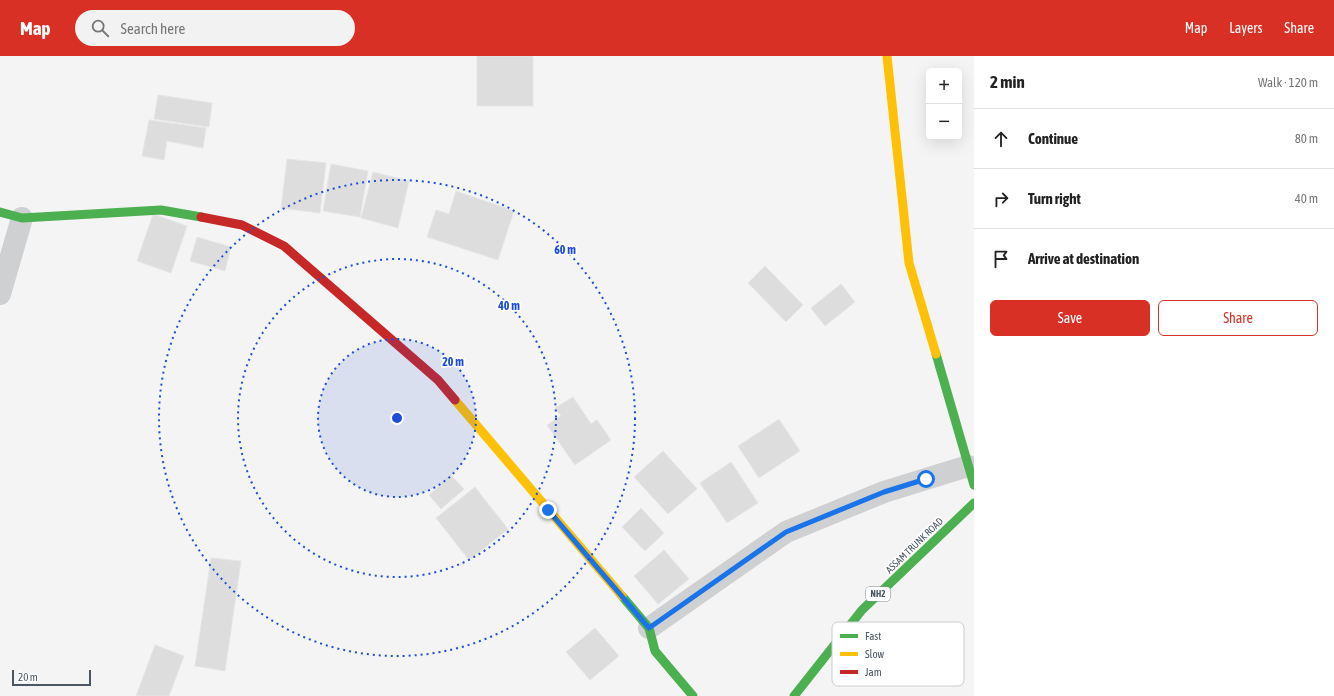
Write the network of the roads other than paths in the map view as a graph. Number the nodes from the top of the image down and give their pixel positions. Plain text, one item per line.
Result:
1 (887, 56) edge
2 (0, 212) edge
3 (22, 218) junction
4 (0, 294) edge
5 (971, 475) edge
6 (974, 503) edge
7 (853, 622) edge
8 (649, 628) junction
9 (832, 648) edge
10 (693, 696) edge
11 (794, 696) edge

1 - 5 main road
2 - 3 main road
3 - 4 street
3 - 8 main road
5 - 8 street
6 - 7 main road, ASSAM TRUNK ROAD / NH2
8 - 10 main road
9 - 11 main road, ASSAM TRUNK ROAD / NH2

